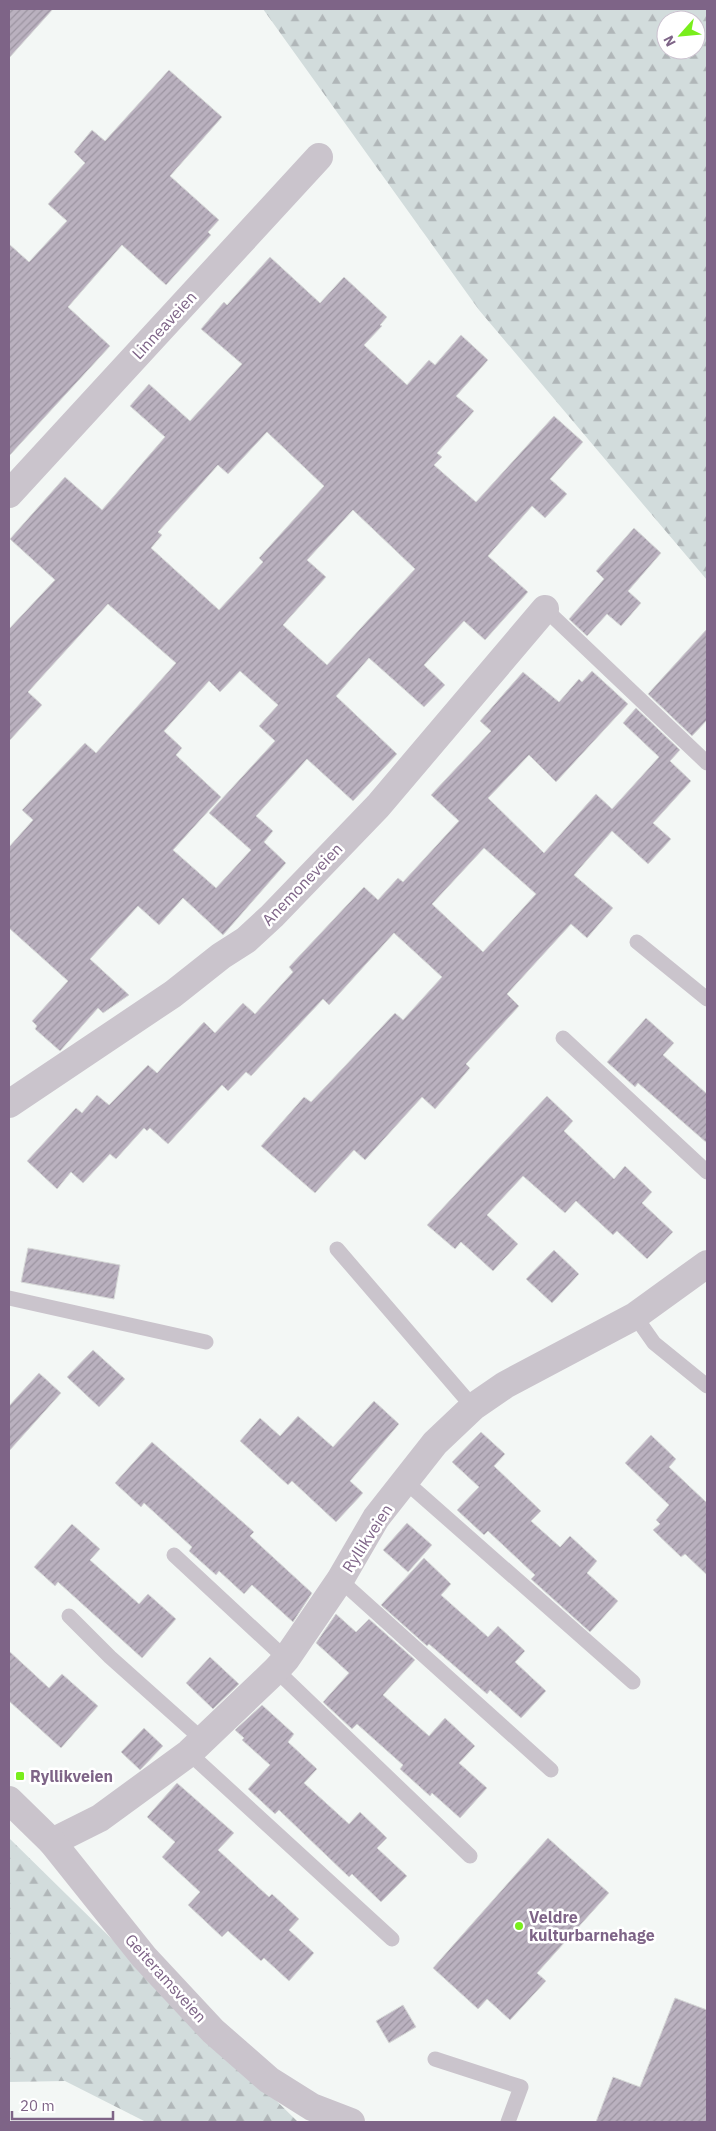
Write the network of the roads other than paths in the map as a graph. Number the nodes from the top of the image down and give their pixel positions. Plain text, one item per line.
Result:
1 (319, 157) dead end
2 (9, 494) edge
3 (545, 609) joint
4 (707, 763) edge
5 (637, 942) dead end
6 (707, 999) edge
7 (563, 1038) dead end
8 (9, 1104) edge
9 (707, 1172) edge
10 (337, 1249) dead end
11 (707, 1264) edge
12 (9, 1298) edge
13 (635, 1316) junction
14 (206, 1342) dead end
15 (707, 1386) edge
16 (473, 1407) junction
17 (406, 1482) junction
18 (174, 1555) dead end
19 (340, 1580) junction
20 (69, 1616) dead end
21 (281, 1665) junction
22 (633, 1682) dead end
23 (196, 1747) junction
24 (551, 1770) dead end
25 (9, 1800) edge
26 (52, 1842) junction
27 (470, 1856) dead end
28 (392, 1939) dead end
29 (435, 2059) dead end
30 (351, 2122) edge
31 (508, 2122) edge

1 - 2 street, Linneaveien
3 - 4 lane
3 - 8 street, Anemoneveien
5 - 6 lane
7 - 9 lane
10 - 16 lane
11 - 13 street, Ryllikveien
12 - 14 lane
13 - 15 lane
13 - 16 street, Ryllikveien
16 - 17 street, Ryllikveien
17 - 19 street, Ryllikveien
17 - 22 lane
18 - 21 lane
19 - 21 street, Ryllikveien
19 - 24 lane
20 - 23 lane
21 - 23 street, Ryllikveien
21 - 27 lane
23 - 26 street, Ryllikveien
23 - 28 lane
25 - 26 street, Geiteramsveien
26 - 30 street, Geiteramsveien
29 - 31 lane

